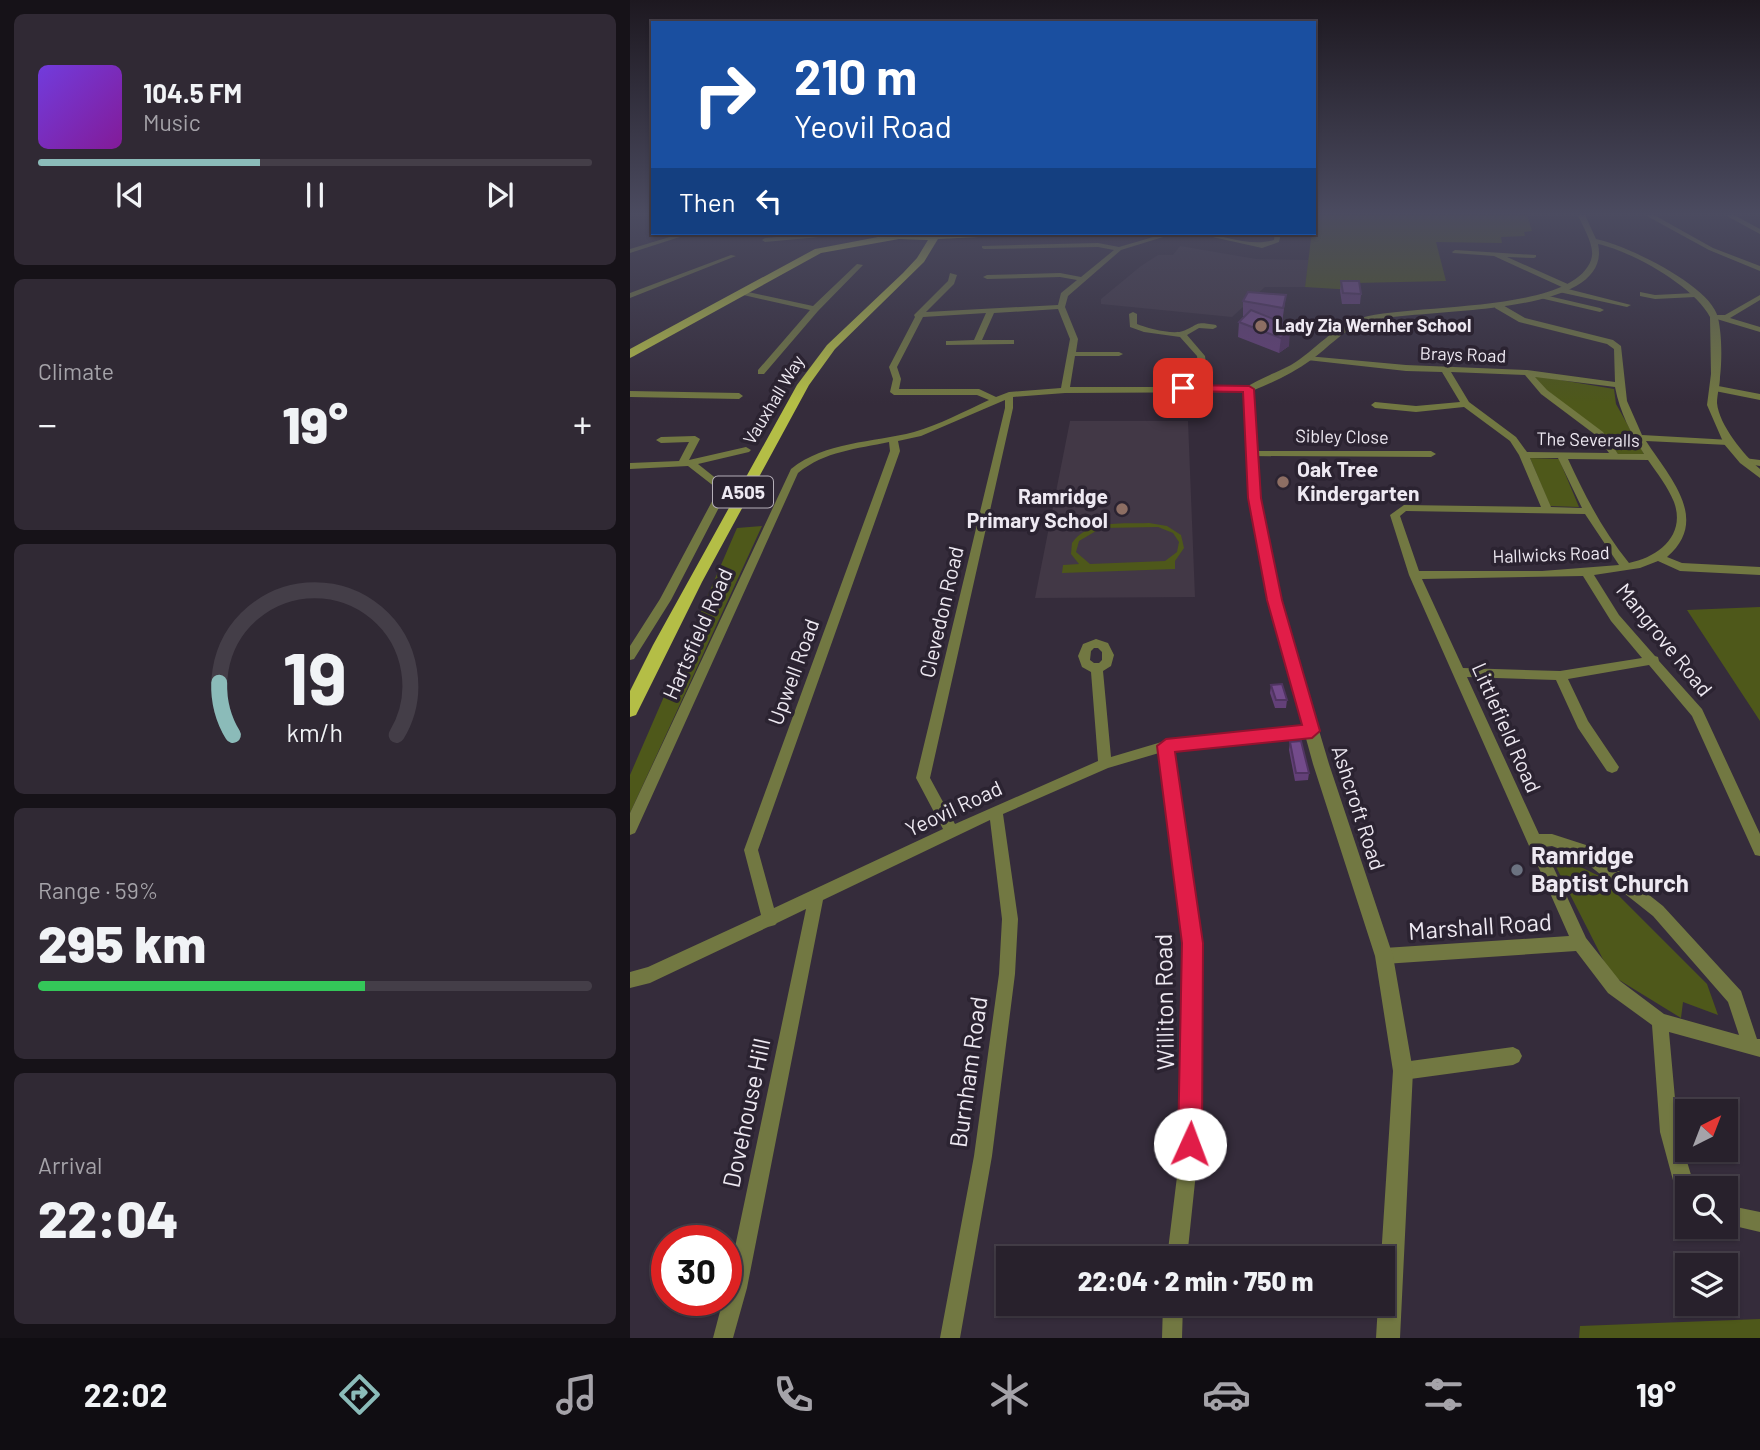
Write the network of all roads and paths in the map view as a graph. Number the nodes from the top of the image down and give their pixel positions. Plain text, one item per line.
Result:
1 (678, 277) edge
2 (769, 277) edge
3 (847, 277) edge
4 (904, 277) edge
5 (952, 277) edge
6 (1073, 277) edge
7 (1543, 277) edge
8 (1583, 277) edge
9 (1671, 277) edge
10 (1082, 279) joint
11 (1564, 288) junction
12 (742, 292) junction
13 (1643, 294) dead end
14 (1695, 295) junction
15 (630, 296) edge
16 (1543, 296) junction
17 (1760, 297) edge
18 (1627, 305) dead end
19 (1498, 306) junction
20 (1061, 307) junction
21 (815, 309) junction
22 (1600, 310) dead end
23 (990, 313) junction
24 (1133, 314) dead end
25 (918, 315) junction
26 (1717, 317) junction
27 (1213, 327) dead end
28 (1144, 330) junction
29 (1760, 330) edge
30 (1182, 335) junction
31 (1133, 336) dead end
32 (1011, 342) dead end
33 (949, 343) dead end
34 (977, 343) junction
35 (630, 352) edge
36 (1073, 354) junction
37 (1119, 354) dead end
38 (1307, 358) junction
39 (1445, 370) junction
40 (761, 372) dead end
41 (1527, 373) junction
42 (897, 379) joint
43 (1618, 385) junction
44 (1205, 388) junction
45 (1713, 388) junction
46 (1249, 389) junction
47 (1065, 390) junction
48 (630, 394) edge
49 (1009, 395) junction
50 (739, 396) dead end
51 (1760, 397) edge
52 (993, 399) junction
53 (1466, 404) junction
54 (1375, 405) dead end
55 (1638, 438) junction
56 (661, 440) dead end
57 (894, 440) junction
58 (1728, 442) junction
59 (746, 450) dead end
60 (1252, 454) junction
61 (1431, 454) dead end
62 (1524, 455) junction
63 (1562, 456) junction
64 (1615, 456) junction
65 (1651, 457) junction
66 (1744, 461) junction
67 (687, 463) junction
68 (1760, 463) edge
69 (631, 467) edge
70 (1760, 475) edge
71 (1548, 511) junction
72 (1586, 511) junction
73 (1658, 558) junction
74 (1627, 567) junction
75 (1586, 571) junction
76 (1760, 571) edge
77 (1415, 575) junction
78 (630, 656) edge
79 (1654, 660) junction
80 (1097, 667) dead end
81 (1457, 673) junction
82 (1560, 676) junction
83 (630, 710) edge
84 (1312, 731) junction
85 (1166, 746) junction
86 (1105, 764) junction
87 (1612, 767) dead end
88 (996, 811) junction
89 (630, 829) edge
90 (952, 833) junction
91 (1533, 841) junction
92 (1760, 850) edge
93 (816, 898) junction
94 (770, 920) junction
95 (1580, 943) junction
96 (1384, 956) junction
97 (630, 981) edge
98 (1660, 1021) junction
99 (1755, 1047) edge
100 (1513, 1056) dead end
101 (1403, 1071) junction
102 (1682, 1176) edge
103 (1738, 1217) edge
104 (1760, 1222) edge
105 (1178, 1246) edge
106 (1173, 1316) edge
107 (723, 1338) edge
108 (950, 1338) edge
109 (1172, 1338) edge
110 (1388, 1338) edge

1 - 15 street
2 - 12 main road
3 - 21 street
4 - 83 main road, Vauxhall Way / A505
5 - 25 street
6 - 10 street
7 - 11 street
8 - 11 street
9 - 14 street
10 - 20 street
11 - 16 street
11 - 18 street
12 - 21 street
12 - 35 main road
13 - 14 street
14 - 26 street
16 - 19 street
16 - 22 street
17 - 26 street
19 - 38 street
19 - 43 street
20 - 23 street
20 - 36 street
21 - 40 street
23 - 25 street
23 - 34 street
24 - 28 street
25 - 42 street
26 - 29 street
26 - 45 street
27 - 30 street
28 - 30 street
28 - 31 street
30 - 44 street
32 - 34 street
33 - 34 street
36 - 37 street
36 - 47 street
38 - 39 street, Brays Road
38 - 46 street
39 - 41 street, Brays Road
39 - 53 street
41 - 43 street, Brays Road
41 - 64 street
42 - 52 street
43 - 55 street
44 - 46 street
44 - 47 street
45 - 51 street
45 - 58 street
46 - 60 street, Ashcroft Road
47 - 49 street
48 - 50 street
49 - 52 street
49 - 90 street, Clevedon Road
52 - 57 street
53 - 54 street
53 - 62 street
55 - 58 street
55 - 65 street
56 - 67 street
57 - 89 street, Hartsfield Road
57 - 94 street, Upwell Road
58 - 66 street
59 - 67 street
60 - 61 street, Sibley Close
60 - 84 street, Ashcroft Road
62 - 63 street, The Severalls
62 - 71 street
63 - 64 street, The Severalls
63 - 72 street
64 - 65 street, The Severalls
65 - 73 street
66 - 68 street
66 - 70 street
67 - 69 street
67 - 78 street
71 - 72 street, Littlefield Road
71 - 77 street, Littlefield Road
72 - 74 street
73 - 74 street, Hallwicks Road
73 - 76 street
74 - 75 street, Hallwicks Road
75 - 77 street, Hallwicks Road
75 - 79 street, Mangrove Road
77 - 81 street, Littlefield Road
79 - 82 street
79 - 92 street, Mangrove Road
80 - 86 street
81 - 82 street
81 - 91 street, Littlefield Road
82 - 87 street
84 - 85 street, Yeovil Road
84 - 96 street, Ashcroft Road
85 - 86 street, Yeovil Road
85 - 105 street, Williton Road
86 - 88 street, Yeovil Road
88 - 90 street, Yeovil Road
88 - 108 street, Burnham Road
90 - 93 street, Yeovil Road
91 - 95 street, Littlefield Road
91 - 99 street
93 - 94 street, Yeovil Road
93 - 107 street, Dovehouse Hill
94 - 97 street, Yeovil Road
95 - 96 street, Marshall Road
95 - 98 street, Littlefield Road
96 - 101 street, Ashcroft Road
98 - 99 street, Littlefield Road
98 - 102 street
100 - 101 street
101 - 110 street, Ashcroft Road
103 - 104 street
106 - 109 street

